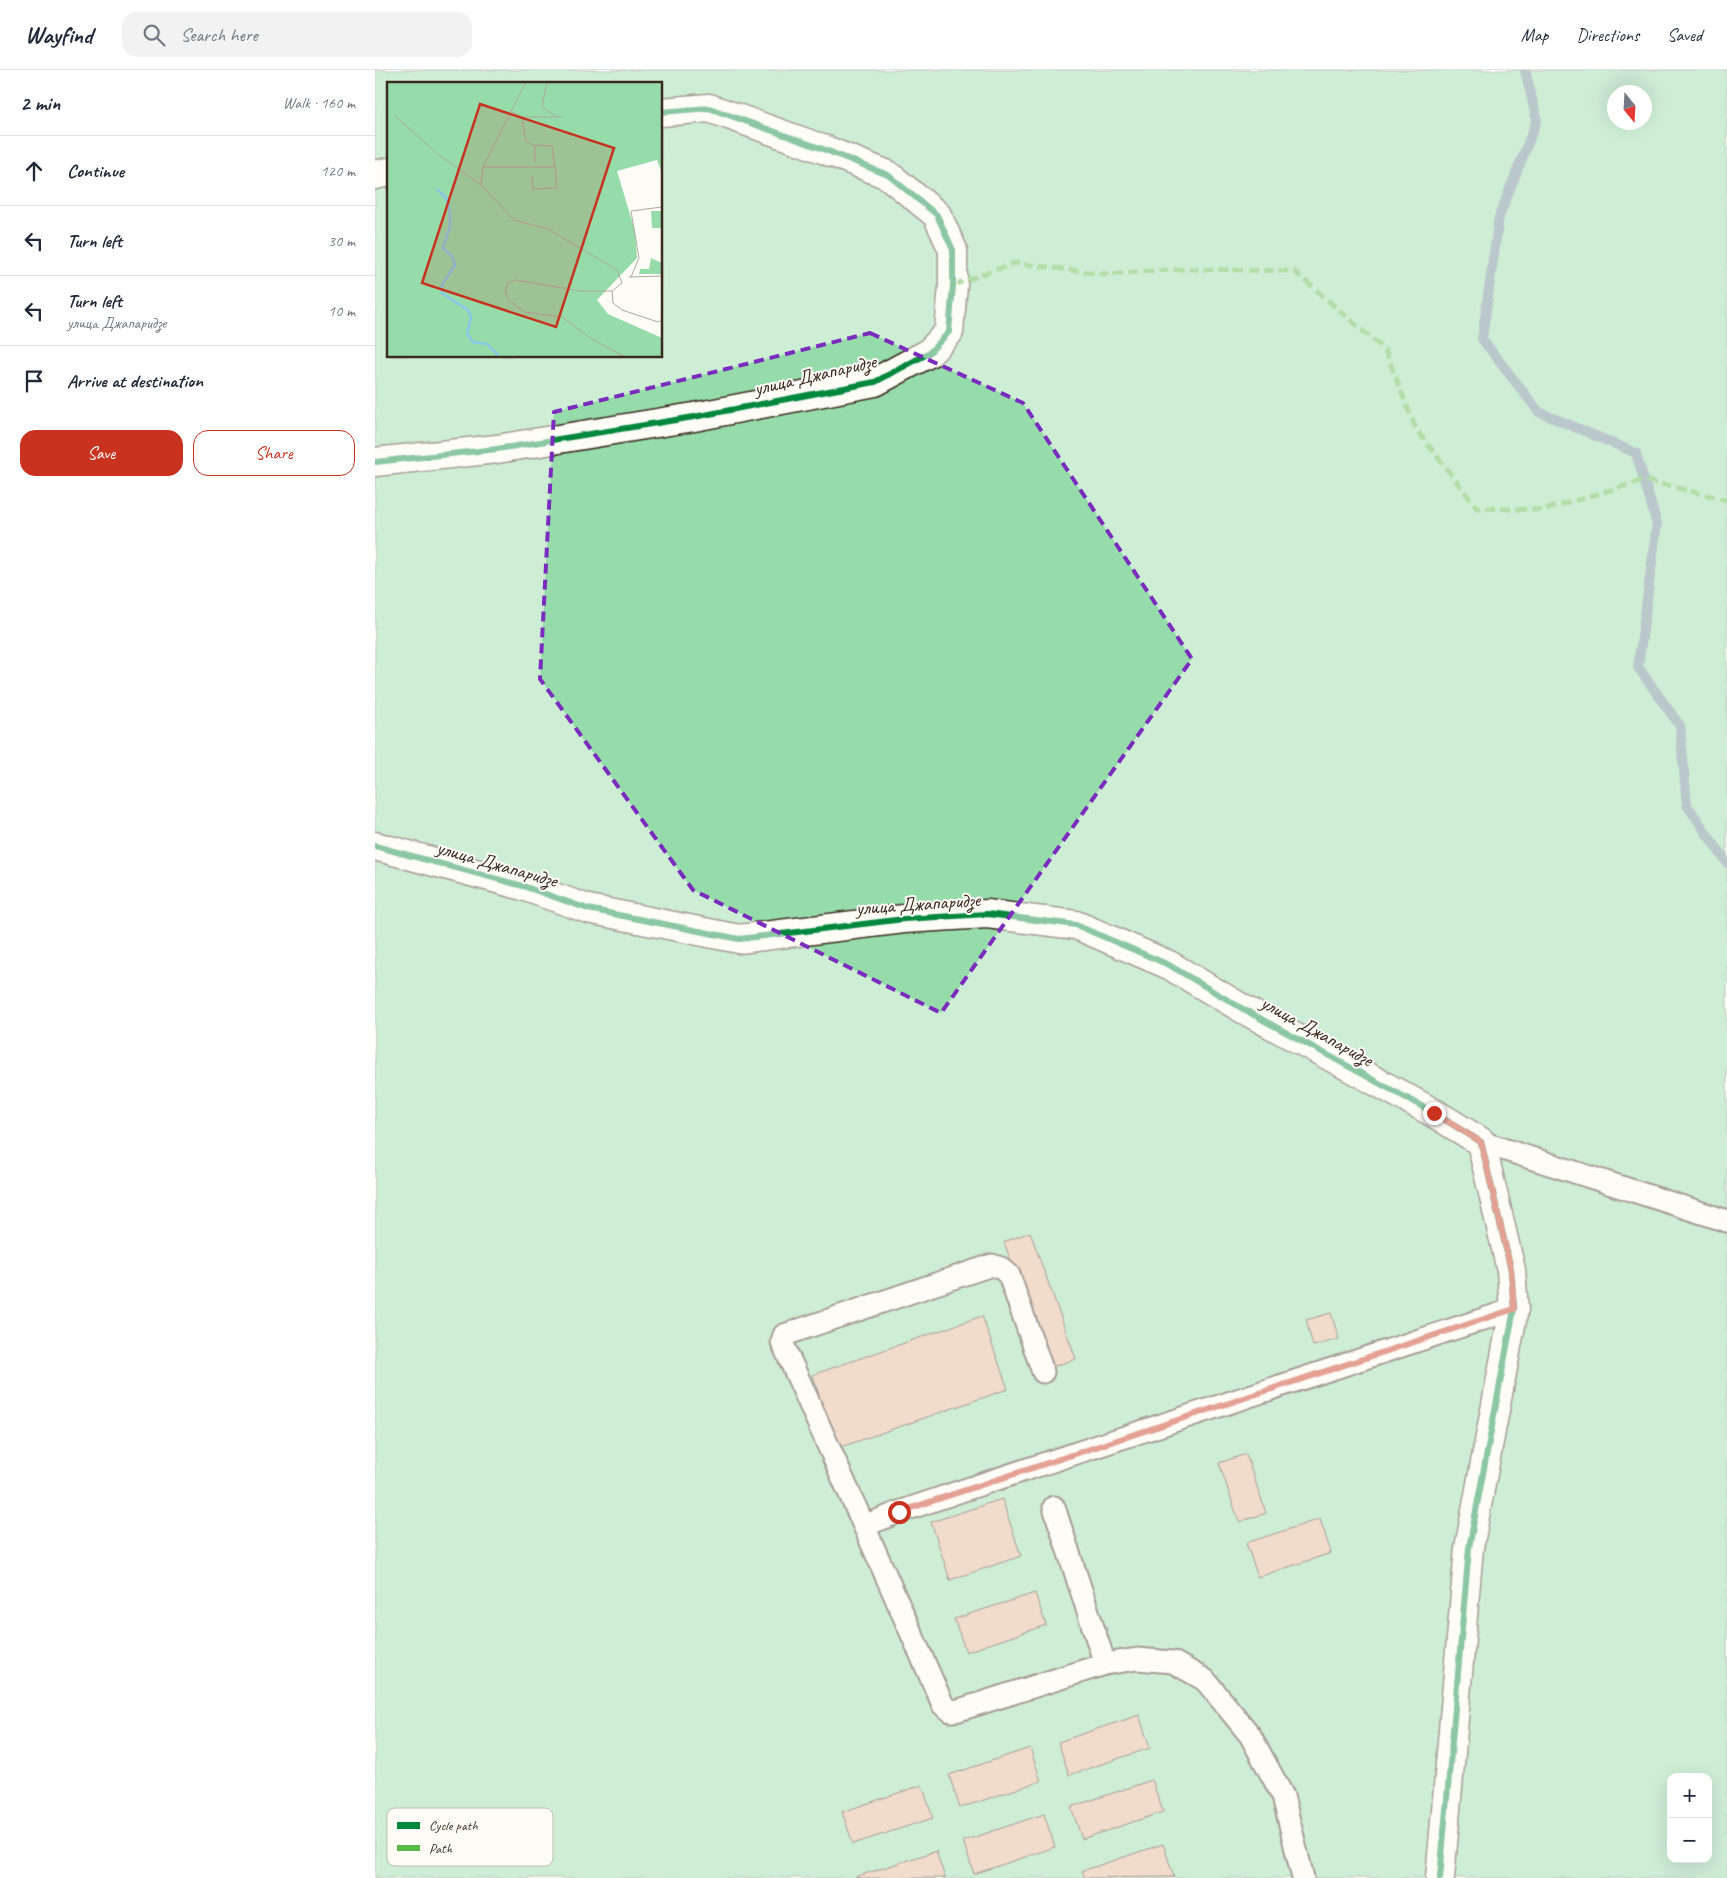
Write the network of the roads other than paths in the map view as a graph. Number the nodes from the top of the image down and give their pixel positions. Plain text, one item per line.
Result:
1 (663, 112) edge
2 (375, 462) edge
3 (375, 846) edge
4 (1481, 1142) junction
5 (1727, 1221) edge
6 (1514, 1309) junction
7 (1043, 1372) dead end
8 (1053, 1507) dead end
9 (864, 1526) junction
10 (1105, 1664) junction
11 (1303, 1878) edge
12 (1440, 1878) edge

1 - 2 street, улица Джапаридзе
3 - 4 street, улица Джапаридзе
4 - 5 lane
4 - 6 street
6 - 9 lane
6 - 12 street
7 - 9 lane
8 - 10 lane
9 - 10 lane
10 - 11 lane

